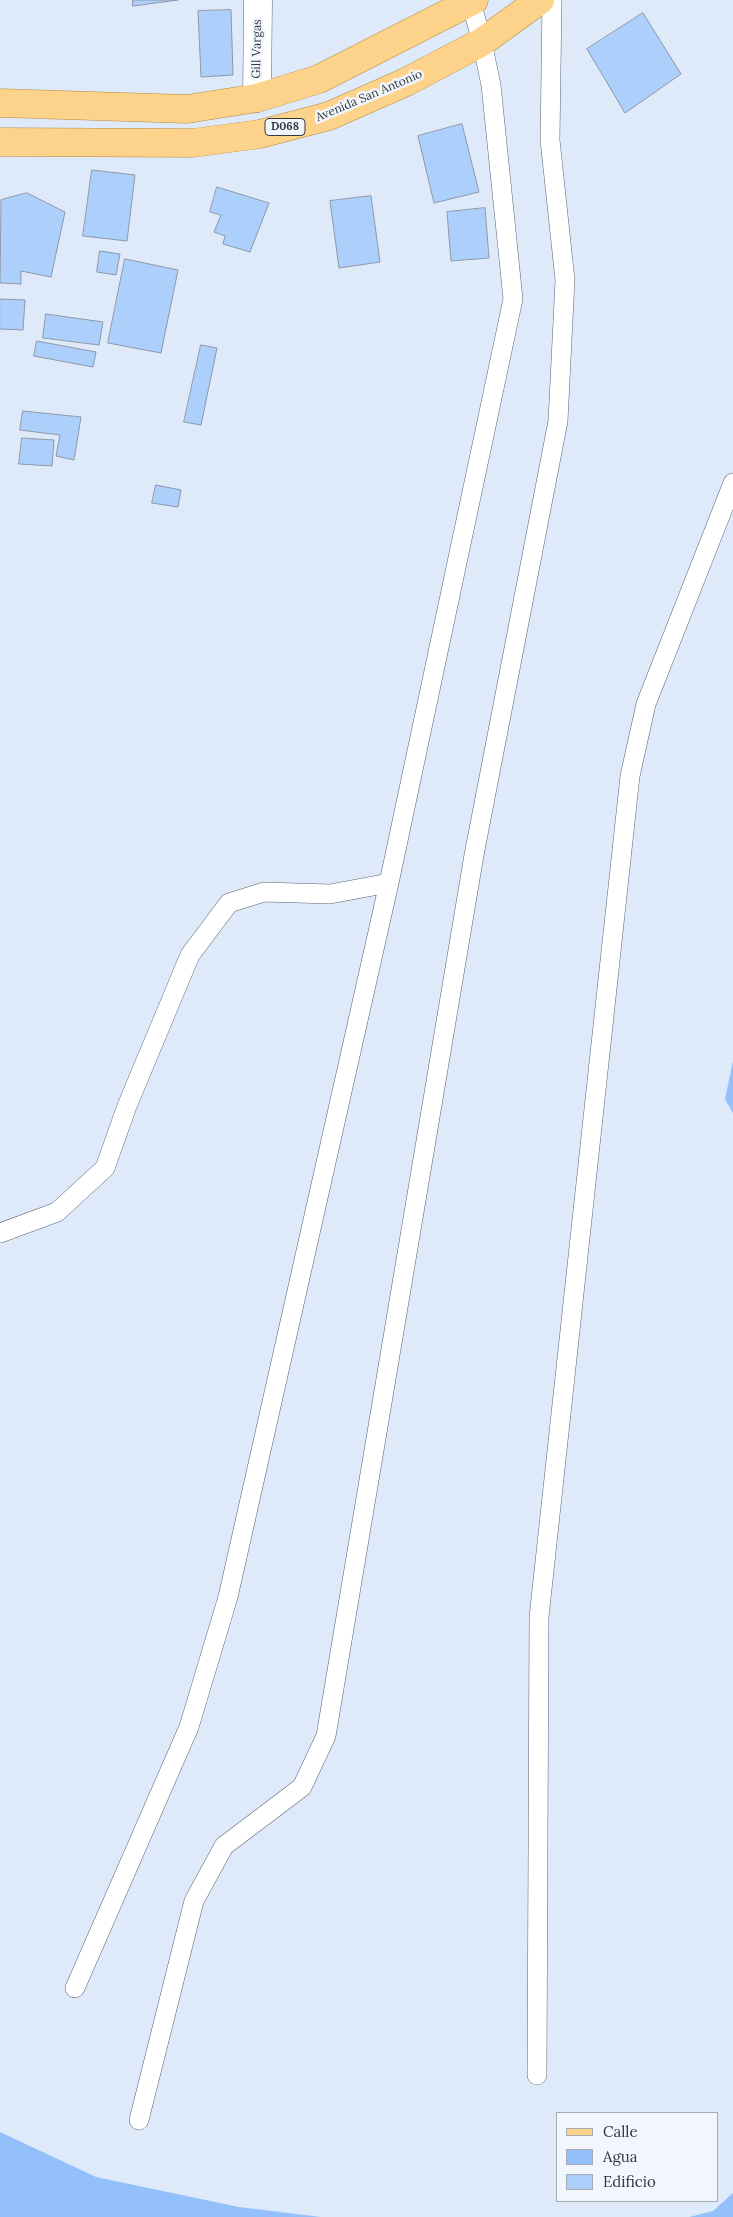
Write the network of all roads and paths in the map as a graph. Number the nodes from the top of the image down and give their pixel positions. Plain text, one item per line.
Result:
1 (258, 0) edge
2 (540, 0) edge
3 (552, 0) edge
4 (472, 1) edge
5 (482, 42) junction
6 (257, 98) junction
7 (0, 103) edge
8 (0, 142) edge
9 (733, 483) edge
10 (389, 883) junction
11 (0, 1233) edge
12 (75, 1988) dead end
13 (536, 2075) dead end
14 (139, 2120) dead end

1 - 6 street, Gill Vargas
2 - 5 main road, Avenida San Antonio / D068
3 - 14 lane
4 - 5 lane
4 - 6 main road
5 - 8 main road, Avenida San Antonio / D068
5 - 10 lane
6 - 7 main road
9 - 13 lane
10 - 11 lane
10 - 12 lane

